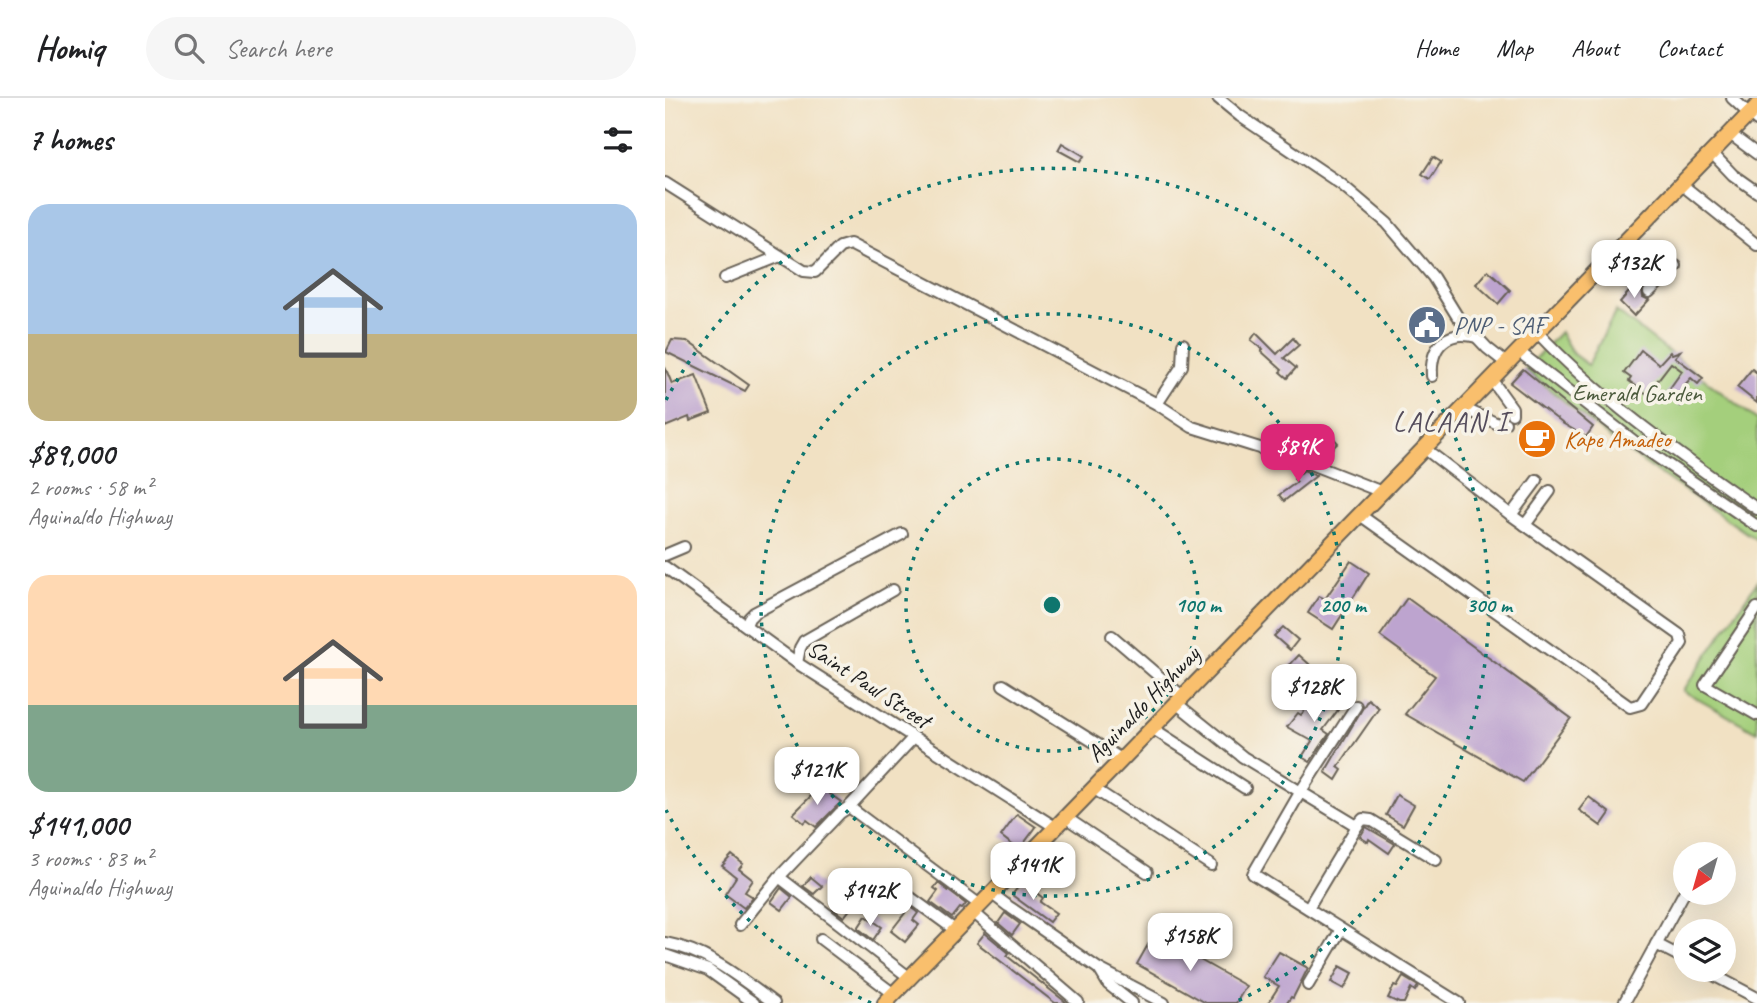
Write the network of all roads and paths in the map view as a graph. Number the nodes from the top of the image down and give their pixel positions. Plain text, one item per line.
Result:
1 (1218, 98) edge
2 (1732, 98) edge
3 (1754, 114) edge
4 (1730, 134) junction
5 (1712, 153) junction
6 (1757, 154) edge
7 (1681, 184) junction
8 (667, 187) edge
9 (1757, 192) edge
10 (1757, 245) edge
11 (780, 256) junction
12 (1676, 266) dead end
13 (725, 278) dead end
14 (1649, 292) dead end
15 (1537, 332) junction
16 (1477, 337) junction
17 (1182, 344) dead end
18 (1518, 351) junction
19 (1506, 363) junction
20 (1432, 376) dead end
21 (1491, 379) junction
22 (1157, 404) junction
23 (1463, 408) junction
24 (1424, 448) junction
25 (1537, 480) dead end
26 (1550, 491) dead end
27 (1382, 492) junction
28 (1757, 509) edge
29 (1360, 515) junction
30 (1511, 515) junction
31 (1525, 525) junction
32 (1757, 526) edge
33 (902, 534) dead end
34 (684, 547) dead end
35 (665, 555) edge
36 (667, 573) edge
37 (893, 590) dead end
38 (1757, 608) edge
39 (746, 625) junction
40 (1112, 636) dead end
41 (797, 663) junction
42 (1003, 685) dead end
43 (1179, 700) junction
44 (1356, 706) dead end
45 (1757, 715) edge
46 (1152, 728) junction
47 (913, 738) junction
48 (1121, 760) junction
49 (1093, 788) junction
50 (1245, 788) dead end
51 (1301, 791) junction
52 (849, 807) junction
53 (1060, 822) junction
54 (1357, 826) junction
55 (1436, 860) dead end
56 (1211, 865) dead end
57 (1147, 872) dead end
58 (779, 877) junction
59 (903, 892) dead end
60 (991, 893) junction
61 (1677, 905) edge
62 (1308, 908) junction
63 (976, 909) junction
64 (740, 925) dead end
65 (955, 930) junction
66 (1340, 931) junction
67 (821, 939) dead end
68 (665, 943) edge
69 (1656, 944) junction
70 (1673, 953) edge
71 (665, 955) edge
72 (1099, 969) junction
73 (910, 978) junction
74 (1727, 982) edge
75 (1308, 985) dead end
76 (890, 998) edge
77 (1757, 998) edge
78 (1078, 1002) edge
79 (754, 1003) edge
80 (774, 1003) edge
81 (1132, 1003) edge
82 (1164, 1003) edge
83 (1459, 1003) edge
84 (1624, 1003) edge

1 - 16 street
2 - 3 street
3 - 4 main road, Aguinaldo Highway
4 - 5 main road, Aguinaldo Highway
4 - 6 street
5 - 7 main road, Aguinaldo Highway
5 - 9 street
7 - 10 street
7 - 15 main road, Aguinaldo Highway
8 - 11 street
11 - 13 street
11 - 22 street
12 - 14 street
15 - 18 main road, Aguinaldo Highway
15 - 28 street
16 - 19 street
16 - 20 street
17 - 22 street
18 - 19 main road, Aguinaldo Highway
18 - 32 street
19 - 21 main road, Aguinaldo Highway
21 - 23 main road, Aguinaldo Highway
21 - 23 street
22 - 27 street
23 - 24 main road, Aguinaldo Highway
24 - 27 main road, Aguinaldo Highway
24 - 30 street
25 - 30 street
26 - 31 street
27 - 29 main road, Aguinaldo Highway
29 - 31 street
29 - 43 main road, Aguinaldo Highway
30 - 31 street
33 - 39 street
34 - 35 street
36 - 39 street, Saint Paul Street
37 - 41 street
38 - 45 street
39 - 41 street, Saint Paul Street
40 - 43 street
41 - 47 street, Saint Paul Street
42 - 48 street
43 - 46 main road, Aguinaldo Highway
43 - 51 street
44 - 51 street
46 - 48 main road, Aguinaldo Highway
46 - 50 street
47 - 52 street
47 - 53 street, Saint Paul Street
48 - 49 main road, Aguinaldo Highway
49 - 53 main road, Aguinaldo Highway
49 - 56 street
51 - 54 street
51 - 62 street
52 - 58 street
52 - 63 street
53 - 57 street, Saint Paul Street
53 - 60 main road, Aguinaldo Highway
54 - 55 street
54 - 62 street
58 - 64 street
58 - 73 street
59 - 65 street
60 - 63 main road, Aguinaldo Highway
60 - 72 street
61 - 69 street
62 - 66 street
63 - 65 main road, Aguinaldo Highway
63 - 78 street
65 - 73 main road, Aguinaldo Highway
66 - 75 street
66 - 83 street
67 - 76 street
68 - 80 street
69 - 70 street
69 - 84 street
71 - 79 street
72 - 81 street
72 - 82 street
73 - 76 main road, Aguinaldo Highway
74 - 77 street

